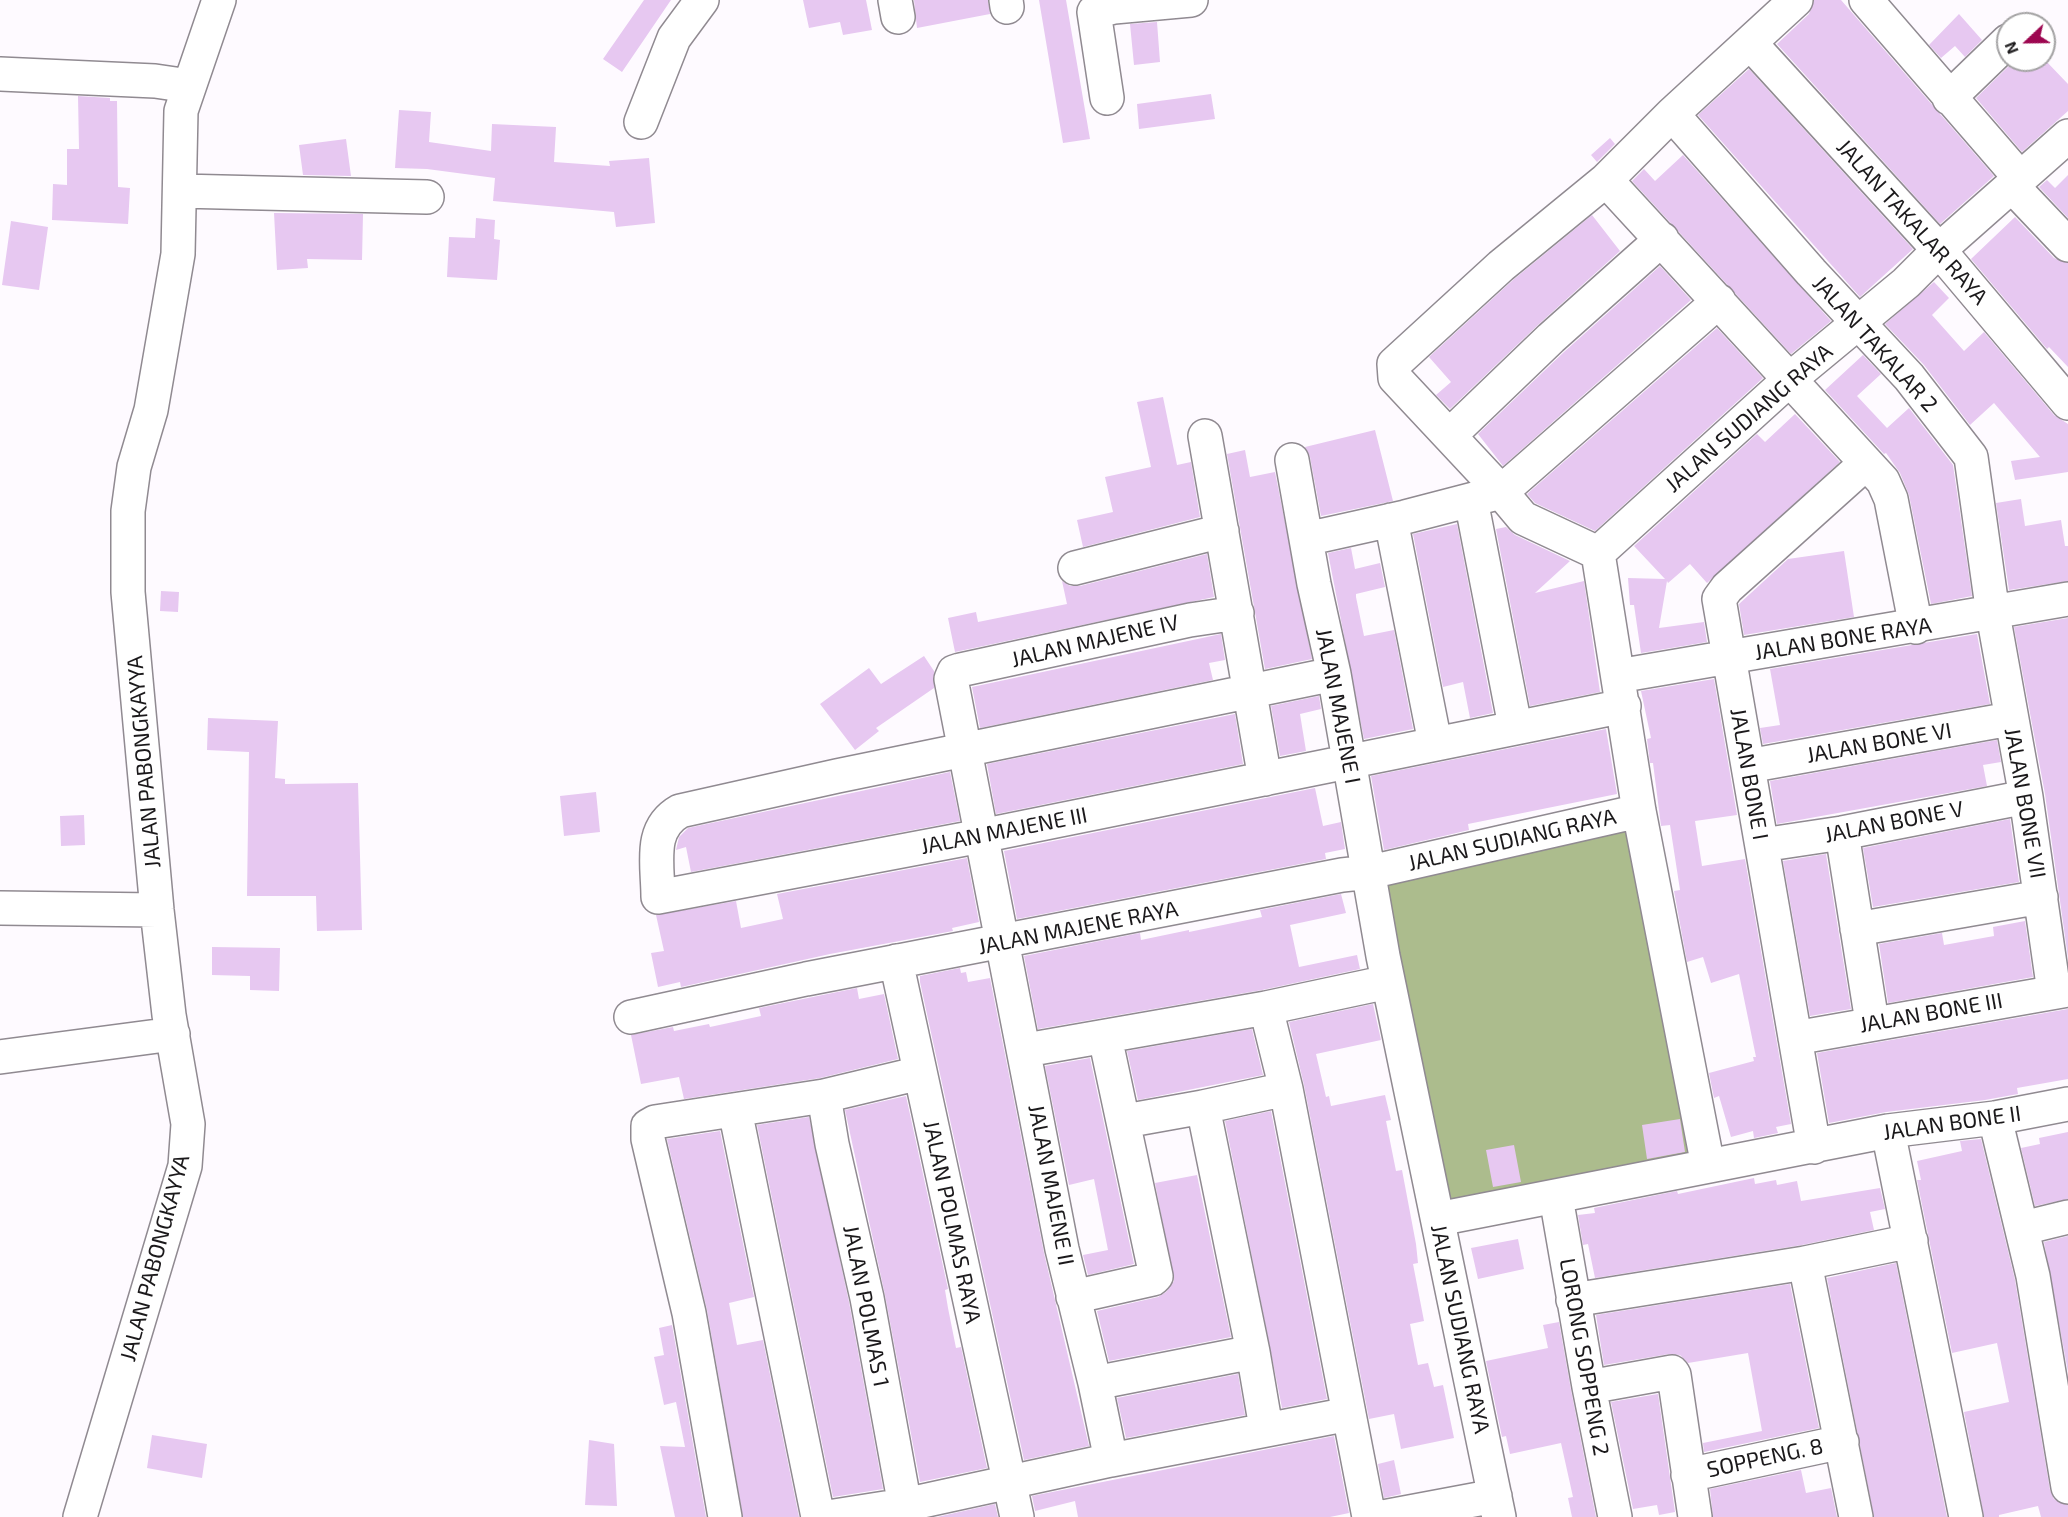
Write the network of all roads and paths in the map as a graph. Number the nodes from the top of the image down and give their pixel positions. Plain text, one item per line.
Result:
1 (219, 0) edge
2 (702, 0) edge
3 (1191, 0) edge
4 (1796, 0) edge
5 (1866, 0) edge
6 (1114, 4) edge
7 (1751, 44) junction
8 (1996, 53) edge
9 (0, 74) edge
10 (189, 86) junction
11 (1107, 98) dead end
12 (1949, 98) junction
13 (1672, 114) junction
14 (641, 123) dead end
15 (2068, 136) edge
16 (1606, 180) junction
17 (2017, 183) junction
18 (180, 190) junction
19 (427, 197) dead end
20 (1662, 239) junction
21 (2068, 245) edge
22 (1939, 250) junction
23 (1719, 301) junction
24 (1859, 322) junction
25 (1790, 379) junction
26 (2068, 403) edge
27 (1449, 435) junction
28 (1205, 436) dead end
29 (1292, 460) dead end
30 (1865, 464) junction
31 (1486, 496) junction
32 (1398, 519) junction
33 (1222, 531) junction
34 (1306, 539) junction
35 (1598, 553) junction
36 (1075, 568) dead end
37 (2068, 599) edge
38 (1237, 613) junction
39 (1993, 614) junction
40 (1916, 627) junction
41 (1728, 658) junction
42 (954, 672) joint
43 (1334, 674) junction
44 (1621, 691) junction
45 (1252, 693) junction
46 (2010, 719) junction
47 (1515, 726) junction
48 (1435, 742) junction
49 (966, 750) junction
50 (1350, 763) junction
51 (1748, 766) junction
52 (1265, 779) junction
53 (2025, 797) junction
54 (1639, 811) junction
55 (1842, 833) junction
56 (981, 836) junction
57 (1762, 845) junction
58 (1370, 873) junction
59 (2041, 897) junction
60 (0, 908) edge
61 (158, 910) junction
62 (1857, 929) junction
63 (1001, 942) junction
64 (896, 962) junction
65 (1388, 982) junction
66 (2061, 991) edge
67 (1266, 1008) junction
68 (632, 1017) dead end
69 (1872, 1022) junction
70 (173, 1034) junction
71 (1105, 1037) junction
72 (1795, 1038) junction
73 (1026, 1050) junction
74 (0, 1057) edge
75 (920, 1073) junction
76 (1286, 1089) junction
77 (824, 1096) junction
78 (2068, 1104) edge
79 (1203, 1107) junction
80 (735, 1110) junction
81 (1995, 1118) junction
82 (1125, 1121) junction
83 (1888, 1131) junction
84 (1825, 1144) junction
85 (1708, 1166) junction
86 (1556, 1197) junction
87 (2068, 1217) edge
88 (1438, 1220) junction
89 (2023, 1228) junction
90 (1911, 1242) junction
91 (1805, 1263) junction
92 (1073, 1297) junction
93 (1573, 1300) junction
94 (1253, 1352) junction
95 (1095, 1383) junction
96 (1588, 1387) junction
97 (1349, 1414) junction
98 (1266, 1428) junction
99 (1842, 1442) junction
100 (1111, 1460) junction
101 (1688, 1475) junction
102 (1009, 1481) junction
103 (2068, 1486) edge
104 (1497, 1507) edge
105 (906, 1511) edge
106 (80, 1517) edge
107 (725, 1517) edge
108 (818, 1517) edge
109 (828, 1517) edge
110 (1017, 1517) edge
111 (1369, 1517) edge
112 (1383, 1517) edge
113 (1615, 1517) edge
114 (1695, 1517) edge
115 (1856, 1517) edge
116 (1966, 1517) edge

1 - 10 street, JALAN PABONGKAYYA
2 - 14 street
3 - 6 street
4 - 7 street
5 - 12 street
6 - 11 street
7 - 13 street
7 - 22 street, JALAN TAKALAR RAYA
8 - 12 street
9 - 10 street
10 - 18 street, JALAN PABONGKAYYA
12 - 17 street
13 - 16 street
13 - 24 street, JALAN TAKALAR 2
15 - 17 street, JALAN SUDIANG RAYA
16 - 20 street
16 - 27 street
17 - 21 street
17 - 22 street, JALAN SUDIANG RAYA
18 - 19 street
18 - 61 street, JALAN PABONGKAYYA
20 - 23 street
20 - 27 street
22 - 24 street, JALAN SUDIANG RAYA
22 - 26 street, JALAN TAKALAR RAYA
23 - 25 street
23 - 31 street
24 - 25 street, JALAN SUDIANG RAYA
24 - 39 street, JALAN TAKALAR 2
25 - 30 street
25 - 35 street, JALAN SUDIANG RAYA
27 - 31 street
28 - 33 street
29 - 34 street, JALAN MAJENE I
30 - 40 street
30 - 41 street, JALAN BONE I
31 - 32 street
31 - 35 street
31 - 47 street
32 - 34 street
32 - 48 street
33 - 36 street
33 - 38 street
34 - 43 street, JALAN MAJENE I
35 - 44 street, JALAN SUDIANG RAYA
37 - 39 street, JALAN BONE RAYA
38 - 42 street, JALAN MAJENE IV
38 - 45 street
39 - 40 street, JALAN BONE RAYA
39 - 46 street, JALAN BONE VII
40 - 41 street, JALAN BONE RAYA
41 - 44 street, JALAN BONE RAYA
41 - 51 street, JALAN BONE I
42 - 49 street, JALAN MAJENE II
43 - 45 street
43 - 50 street, JALAN MAJENE I
44 - 47 street, JALAN BONE RAYA
44 - 54 street, JALAN SUDIANG RAYA
45 - 49 street
45 - 52 street
46 - 51 street, JALAN BONE VI
46 - 53 street, JALAN BONE VII
47 - 48 street, JALAN MAJENE III
48 - 50 street, JALAN MAJENE III
49 - 56 street, JALAN MAJENE II
49 - 56 street, JALAN MAJENE III
50 - 52 street, JALAN MAJENE III
50 - 58 street, JALAN MAJENE I
51 - 57 street, JALAN BONE I
52 - 56 street, JALAN MAJENE III
53 - 55 street, JALAN BONE V
53 - 59 street, JALAN BONE VII
54 - 58 street, JALAN SUDIANG RAYA
54 - 85 street
55 - 57 street, JALAN BONE V
55 - 62 street
56 - 63 street, JALAN MAJENE II
57 - 72 street, JALAN BONE I
58 - 63 street, JALAN MAJENE RAYA
58 - 65 street, JALAN SUDIANG RAYA
59 - 62 street
59 - 66 street, JALAN BONE VII
60 - 61 street
61 - 70 street, JALAN PABONGKAYYA
62 - 69 street
63 - 64 street, JALAN MAJENE RAYA
63 - 73 street, JALAN MAJENE II
64 - 68 street, JALAN MAJENE RAYA
64 - 75 street, JALAN POLMAS RAYA
65 - 67 street
65 - 88 street, JALAN SUDIANG RAYA
66 - 69 street, JALAN BONE III
67 - 71 street
67 - 76 street
69 - 72 street, JALAN BONE III
70 - 74 street
70 - 106 street, JALAN PABONGKAYYA
71 - 73 street
71 - 82 street
72 - 84 street, JALAN BONE I
73 - 92 street, JALAN MAJENE II
75 - 77 street
75 - 102 street, JALAN POLMAS RAYA
76 - 79 street
76 - 97 street
77 - 80 street
77 - 105 street, JALAN POLMAS 1
78 - 81 street, JALAN BONE II
79 - 82 street
79 - 94 street
80 - 107 street
80 - 108 street
81 - 83 street, JALAN BONE II
81 - 89 street
82 - 92 street
83 - 84 street, JALAN BONE II
83 - 90 street
84 - 85 street, JALAN BONE II
85 - 86 street, JALAN BONE II
86 - 88 street, JALAN BONE II
86 - 93 street, LORONG SOPPENG 2
87 - 89 street
88 - 104 street, JALAN SUDIANG RAYA
89 - 103 street
90 - 91 street
90 - 116 street
91 - 93 street
91 - 99 street
92 - 95 street, JALAN MAJENE II
93 - 96 street, LORONG SOPPENG 2
94 - 95 street
94 - 98 street
95 - 100 street, JALAN MAJENE II
96 - 101 street
96 - 113 street, LORONG SOPPENG 2
97 - 98 street
97 - 111 street
98 - 100 street
99 - 101 street, SOPPENG. 8
99 - 115 street
100 - 102 street
101 - 114 street
102 - 105 street
102 - 110 street, JALAN POLMAS RAYA
104 - 112 street
105 - 109 street

